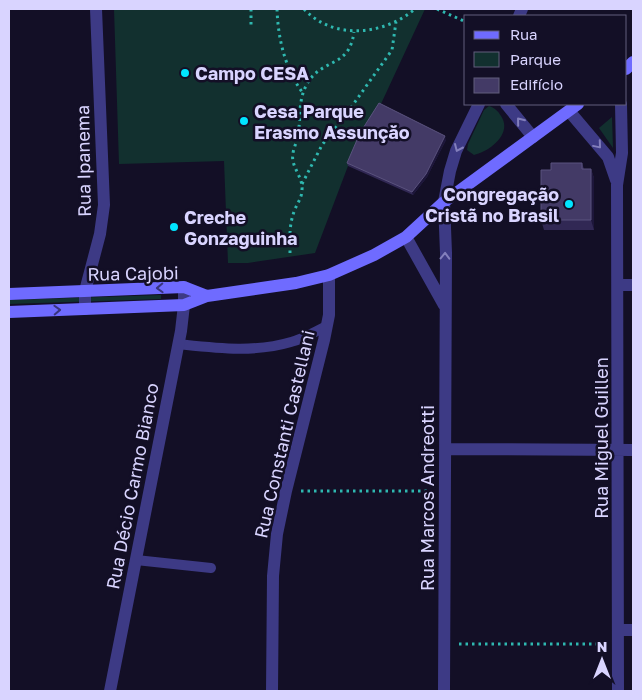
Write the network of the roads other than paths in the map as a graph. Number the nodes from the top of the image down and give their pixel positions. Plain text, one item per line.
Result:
1 (96, 9) edge
2 (478, 105) edge
3 (507, 105) edge
4 (621, 105) edge
5 (574, 107) edge
6 (533, 137) junction
7 (617, 185) junction
8 (444, 202) junction
9 (406, 237) junction
10 (329, 275) junction
11 (618, 285) junction
12 (633, 285) edge
13 (184, 288) junction
14 (85, 291) junction
15 (9, 294) edge
16 (207, 296) junction
17 (184, 305) junction
18 (444, 305) junction
19 (85, 309) junction
20 (9, 312) edge
21 (327, 326) junction
22 (178, 344) junction
23 (446, 448) junction
24 (618, 450) junction
25 (633, 450) edge
26 (136, 560) junction
27 (211, 568) dead end
28 (618, 630) junction
29 (633, 630) edge
30 (110, 691) edge
31 (272, 691) edge
32 (444, 691) edge
33 (618, 691) edge

1 - 14 street, Rua Ipanema
2 -> 8 street, Rua Marcos Andreotti
6 -> 3 street
4 - 7 street
5 - 6 main road
5 -> 7 street
6 - 8 main road
7 - 11 street, Rua Miguel Guillen
8 - 9 main road
18 -> 8 street, Rua Marcos Andreotti
9 - 10 main road
9 - 18 street, Rua Marcos Andreotti
10 - 16 main road
10 - 21 street, Rua Constanti Castellani
11 - 12 street
11 - 24 street, Rua Miguel Guillen
13 -> 14 main road, Rua Cajobi
13 - 16 main road, Rua Cajobi
13 - 17 street, Rua Décio Carmo Bianco
14 - 15 main road, Rua Cajobi
14 - 19 street, Rua Ipanema
16 - 17 main road, Rua Cajobi
17 - 19 main road, Rua Cajobi
17 - 22 street, Rua Décio Carmo Bianco
18 - 23 street, Rua Marcos Andreotti
20 -> 19 main road, Rua Cajobi
21 - 22 lane
21 - 31 street, Rua Constanti Castellani
22 - 26 street, Rua Décio Carmo Bianco
23 - 24 street
23 - 32 street, Rua Marcos Andreotti
24 - 25 street
24 - 28 street, Rua Miguel Guillen
26 - 27 lane
26 - 30 street, Rua Décio Carmo Bianco
28 - 29 street
28 - 33 street, Rua Miguel Guillen

